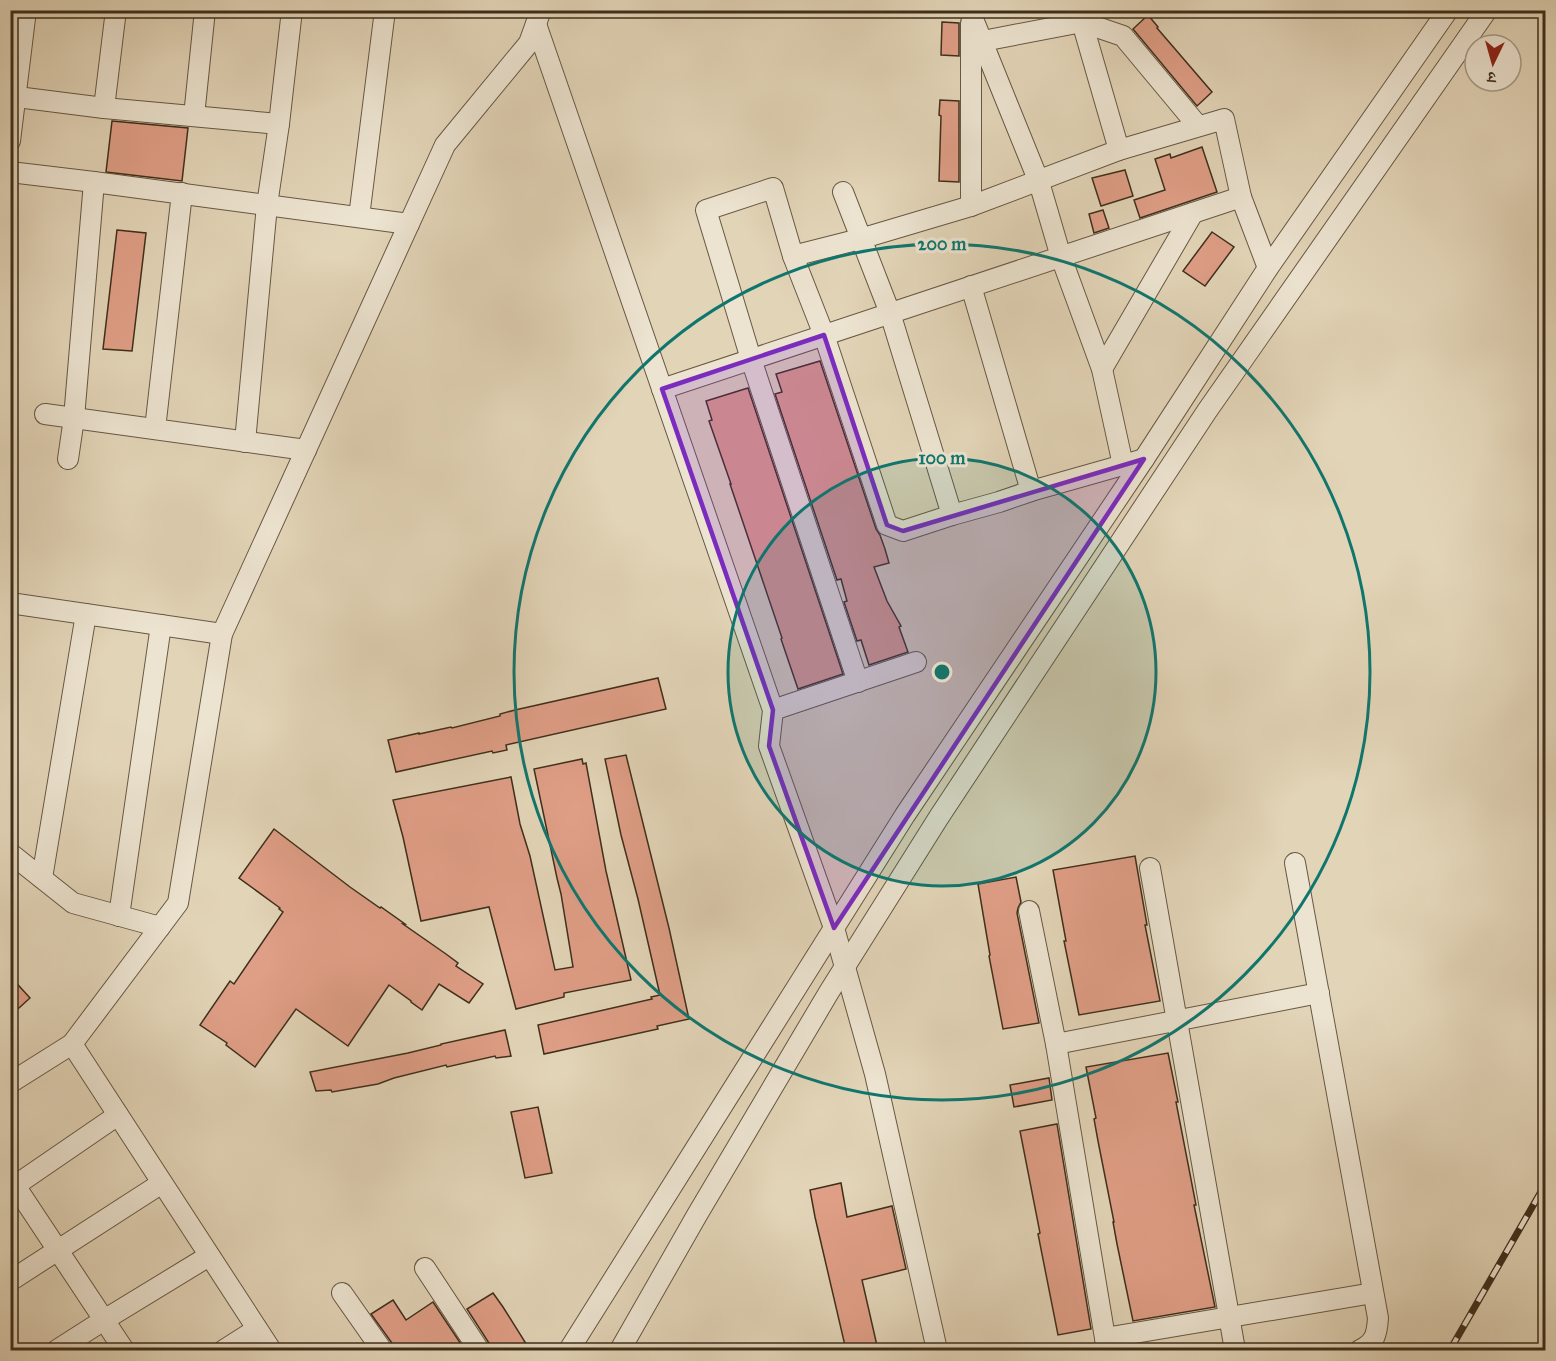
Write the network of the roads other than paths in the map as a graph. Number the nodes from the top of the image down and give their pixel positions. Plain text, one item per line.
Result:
1 (26, 10) edge
2 (117, 10) edge
3 (205, 10) edge
4 (292, 10) edge
5 (385, 10) edge
6 (1448, 10) edge
7 (1487, 10) edge
8 (971, 12) edge
9 (538, 17) edge
10 (1082, 22) junction
11 (982, 41) junction
12 (17, 97) junction
13 (104, 108) junction
14 (194, 116) junction
15 (279, 124) junction
16 (1198, 126) junction
17 (10, 141) edge
18 (1119, 150) junction
19 (10, 172) edge
20 (94, 182) junction
21 (1039, 182) junction
22 (843, 192) dead end
23 (182, 193) junction
24 (1241, 197) junction
25 (267, 205) junction
26 (971, 206) junction
27 (1193, 213) junction
28 (359, 217) junction
29 (409, 224) junction
30 (860, 238) junction
31 (794, 256) junction
32 (1061, 257) junction
33 (1268, 268) junction
34 (971, 286) junction
35 (890, 313) junction
36 (824, 335) junction
37 (751, 359) junction
38 (1102, 369) junction
39 (662, 389) junction
40 (45, 414) dead end
41 (74, 418) junction
42 (155, 429) junction
43 (244, 442) junction
44 (306, 450) junction
45 (68, 459) dead end
46 (1144, 459) junction
47 (1123, 465) junction
48 (1030, 491) junction
49 (952, 515) junction
50 (10, 603) edge
51 (86, 614) junction
52 (161, 625) junction
53 (222, 634) junction
54 (916, 662) dead end
55 (858, 682) junction
56 (773, 710) junction
57 (10, 853) edge
58 (1295, 862) dead end
59 (1150, 868) dead end
60 (42, 878) junction
61 (1029, 911) dead end
62 (119, 916) junction
63 (160, 927) junction
64 (834, 928) junction
65 (845, 968) junction
66 (1319, 993) junction
67 (1178, 1020) junction
68 (72, 1044) junction
69 (1056, 1044) junction
70 (10, 1083) edge
71 (118, 1115) junction
72 (162, 1183) junction
73 (12, 1184) edge
74 (58, 1249) junction
75 (210, 1256) junction
76 (425, 1268) dead end
77 (10, 1281) edge
78 (342, 1293) dead end
79 (1373, 1293) junction
80 (1229, 1317) junction
81 (104, 1320) junction
82 (257, 1329) junction
83 (1106, 1344) edge
84 (57, 1350) edge
85 (124, 1350) edge
86 (224, 1350) edge
87 (272, 1350) edge
88 (382, 1350) edge
89 (479, 1350) edge
90 (569, 1350) edge
91 (620, 1350) edge
92 (937, 1350) edge
93 (1235, 1350) edge
94 (1360, 1350) edge

1 - 12 street
2 - 13 street
3 - 14 street
4 - 15 street
5 - 28 street
6 - 33 street
7 - 65 street
8 - 11 street
8 - 26 street
9 - 29 street
9 - 39 street
10 - 11 street
10 - 16 street
10 - 18 street
11 - 21 street
12 - 13 street
12 - 17 street
13 - 14 street
14 - 15 street
15 - 25 street
16 - 18 street
16 - 24 street
18 - 21 street
19 - 20 street
20 - 23 street
20 - 41 street
21 - 26 street
21 - 32 street
22 - 30 street
23 - 25 street
23 - 42 street
24 - 27 street
24 - 33 street
25 - 28 street
25 - 43 street
26 - 30 street
27 - 32 street
27 - 38 street
28 - 29 street
29 - 44 street
30 - 31 street
30 - 35 street
31 - 36 street
31 - 37 street
32 - 34 street
32 - 38 street
33 - 46 street
34 - 35 street
34 - 48 street
35 - 36 street
35 - 49 street
36 - 37 street
36 - 49 street
37 - 39 street
37 - 55 street
38 - 47 street
39 - 56 street
40 - 41 street
41 - 42 street
41 - 45 street
42 - 43 street
43 - 44 street
44 - 53 street
46 - 47 street
46 - 64 street
47 - 48 street
48 - 49 street
50 - 51 street
51 - 52 street
51 - 60 street
52 - 53 street
52 - 62 street
53 - 63 street
54 - 55 street
55 - 56 street
56 - 64 street
57 - 60 street
58 - 66 street
59 - 67 street
60 - 62 street
61 - 69 street
62 - 63 street
63 - 68 street
64 - 65 street
64 - 90 street
65 - 91 street
65 - 92 street
66 - 67 street
66 - 79 street
67 - 69 street
67 - 80 street
68 - 70 street
68 - 71 street
69 - 83 street
71 - 72 street
71 - 73 street
72 - 74 street
72 - 75 street
73 - 74 street
74 - 77 street
74 - 81 street
75 - 81 street
75 - 82 street
76 - 89 street
78 - 88 street
79 - 80 street
79 - 94 street
80 - 83 street
80 - 93 street
81 - 84 street
81 - 85 street
82 - 86 street
82 - 87 street

